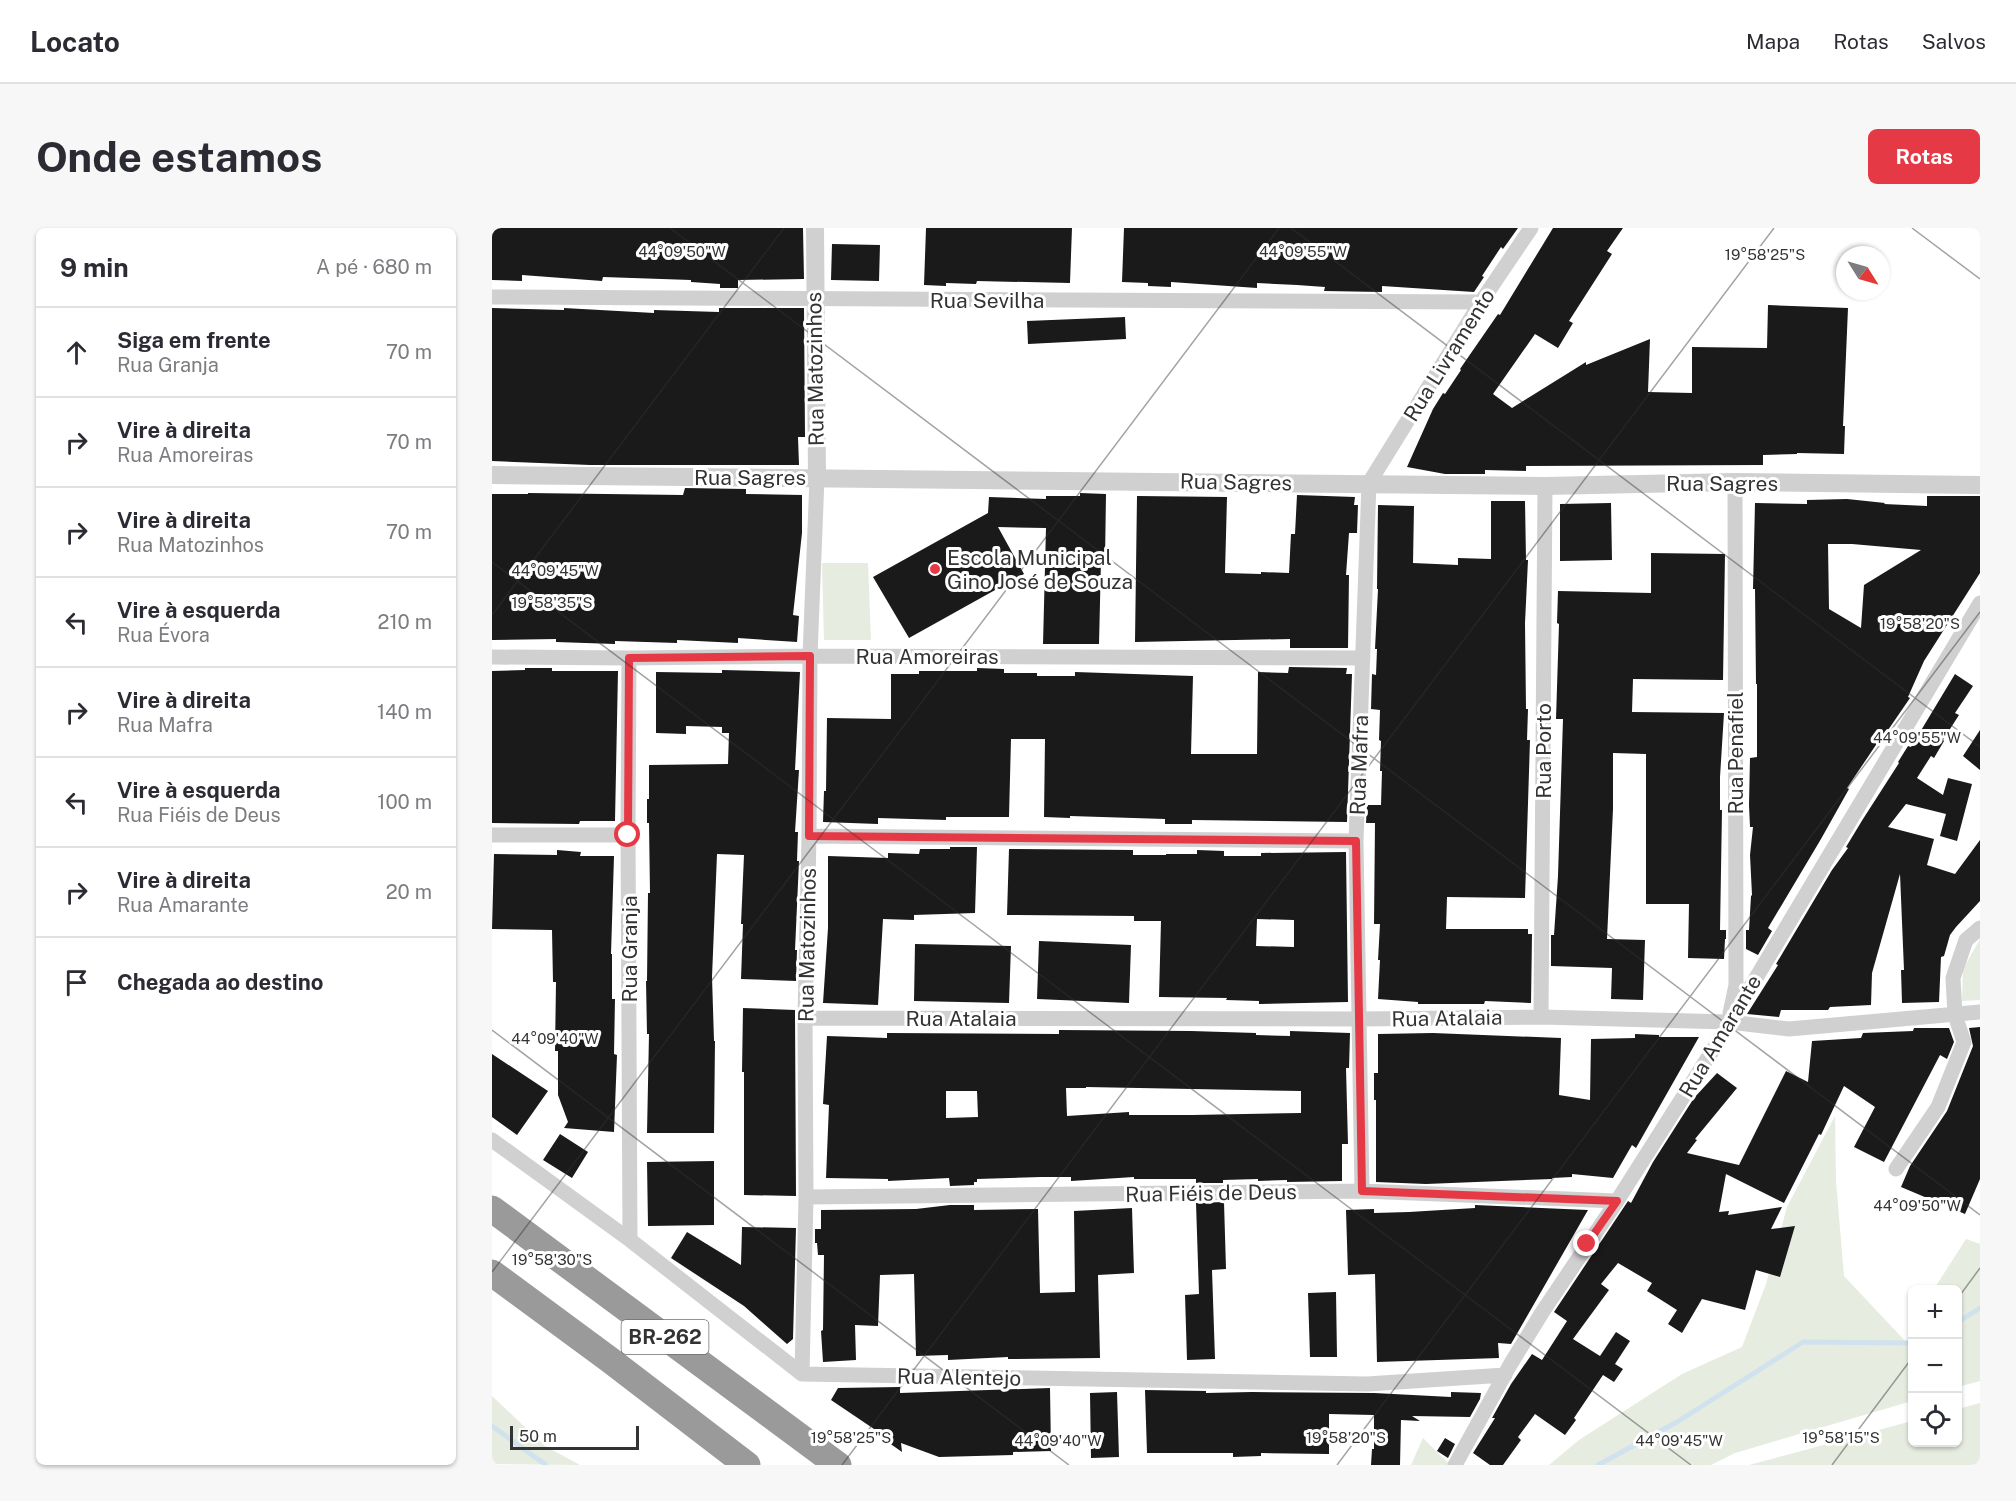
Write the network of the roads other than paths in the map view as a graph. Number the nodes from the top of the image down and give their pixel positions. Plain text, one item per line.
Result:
1 (815, 228) edge
2 (1531, 228) edge
3 (492, 297) edge
4 (814, 299) junction
5 (1481, 302) junction
6 (492, 475) edge
7 (817, 478) junction
8 (1734, 482) junction
9 (1369, 483) junction
10 (1980, 485) edge
11 (1545, 486) junction
12 (1980, 603) edge
13 (810, 656) junction
14 (492, 657) edge
15 (629, 658) junction
16 (1363, 658) junction
17 (492, 835) edge
18 (628, 835) junction
19 (809, 836) junction
20 (1356, 841) junction
21 (1980, 928) edge
22 (1980, 1012) edge
23 (1955, 1015) junction
24 (805, 1017) junction
25 (1541, 1017) junction
26 (1360, 1019) junction
27 (1729, 1022) junction
28 (492, 1140) edge
29 (1896, 1168) dead end
30 (1362, 1191) junction
31 (806, 1197) junction
32 (1617, 1201) junction
33 (492, 1209) edge
34 (630, 1240) junction
35 (492, 1273) edge
36 (802, 1374) junction
37 (1505, 1375) junction
38 (747, 1465) edge
39 (838, 1465) edge
40 (1455, 1465) edge

1 - 4 street, Rua Matozinhos
2 - 5 street, Rua Livramento
3 - 4 street, Rua Sevilha
4 - 5 street, Rua Sevilha
4 - 7 street, Rua Matozinhos
5 - 9 street, Rua Livramento
6 - 7 street, Rua Sagres
7 - 9 street, Rua Sagres
7 - 13 street, Rua Matozinhos
8 - 10 street, Rua Sagres
8 - 11 street, Rua Sagres
8 - 27 street, Rua Penafiel
9 - 11 street, Rua Sagres
9 - 16 street, Rua Mafra
11 - 25 street, Rua Porto
12 - 27 street, Rua Amarante
13 - 15 street, Rua Amoreiras
13 - 16 street, Rua Amoreiras
13 - 19 street, Rua Matozinhos
14 - 15 street, Rua Amoreiras
15 - 18 street, Rua Granja
16 - 20 street, Rua Mafra
17 - 18 street
18 - 34 street, Rua Granja
19 - 20 street
19 - 24 street, Rua Matozinhos
20 - 26 street, Rua Mafra
21 - 23 street
22 - 23 street, Rua Atalaia
23 - 27 street, Rua Atalaia
23 - 29 street
24 - 26 street, Rua Atalaia
24 - 31 street, Rua Matozinhos
25 - 26 street, Rua Atalaia
25 - 27 street, Rua Atalaia
26 - 30 street, Rua Mafra
27 - 32 street, Rua Amarante
28 - 34 street
30 - 31 street, Rua Fiéis de Deus
30 - 32 street, Rua Fiéis de Deus
31 - 36 street, Rua Matozinhos
32 - 37 street, Rua Amarante
33 - 39 highway, BR-262
34 - 36 street
35 - 38 highway, BR-262
36 - 37 street, Rua Alentejo
37 - 40 street, Rua Amarante

